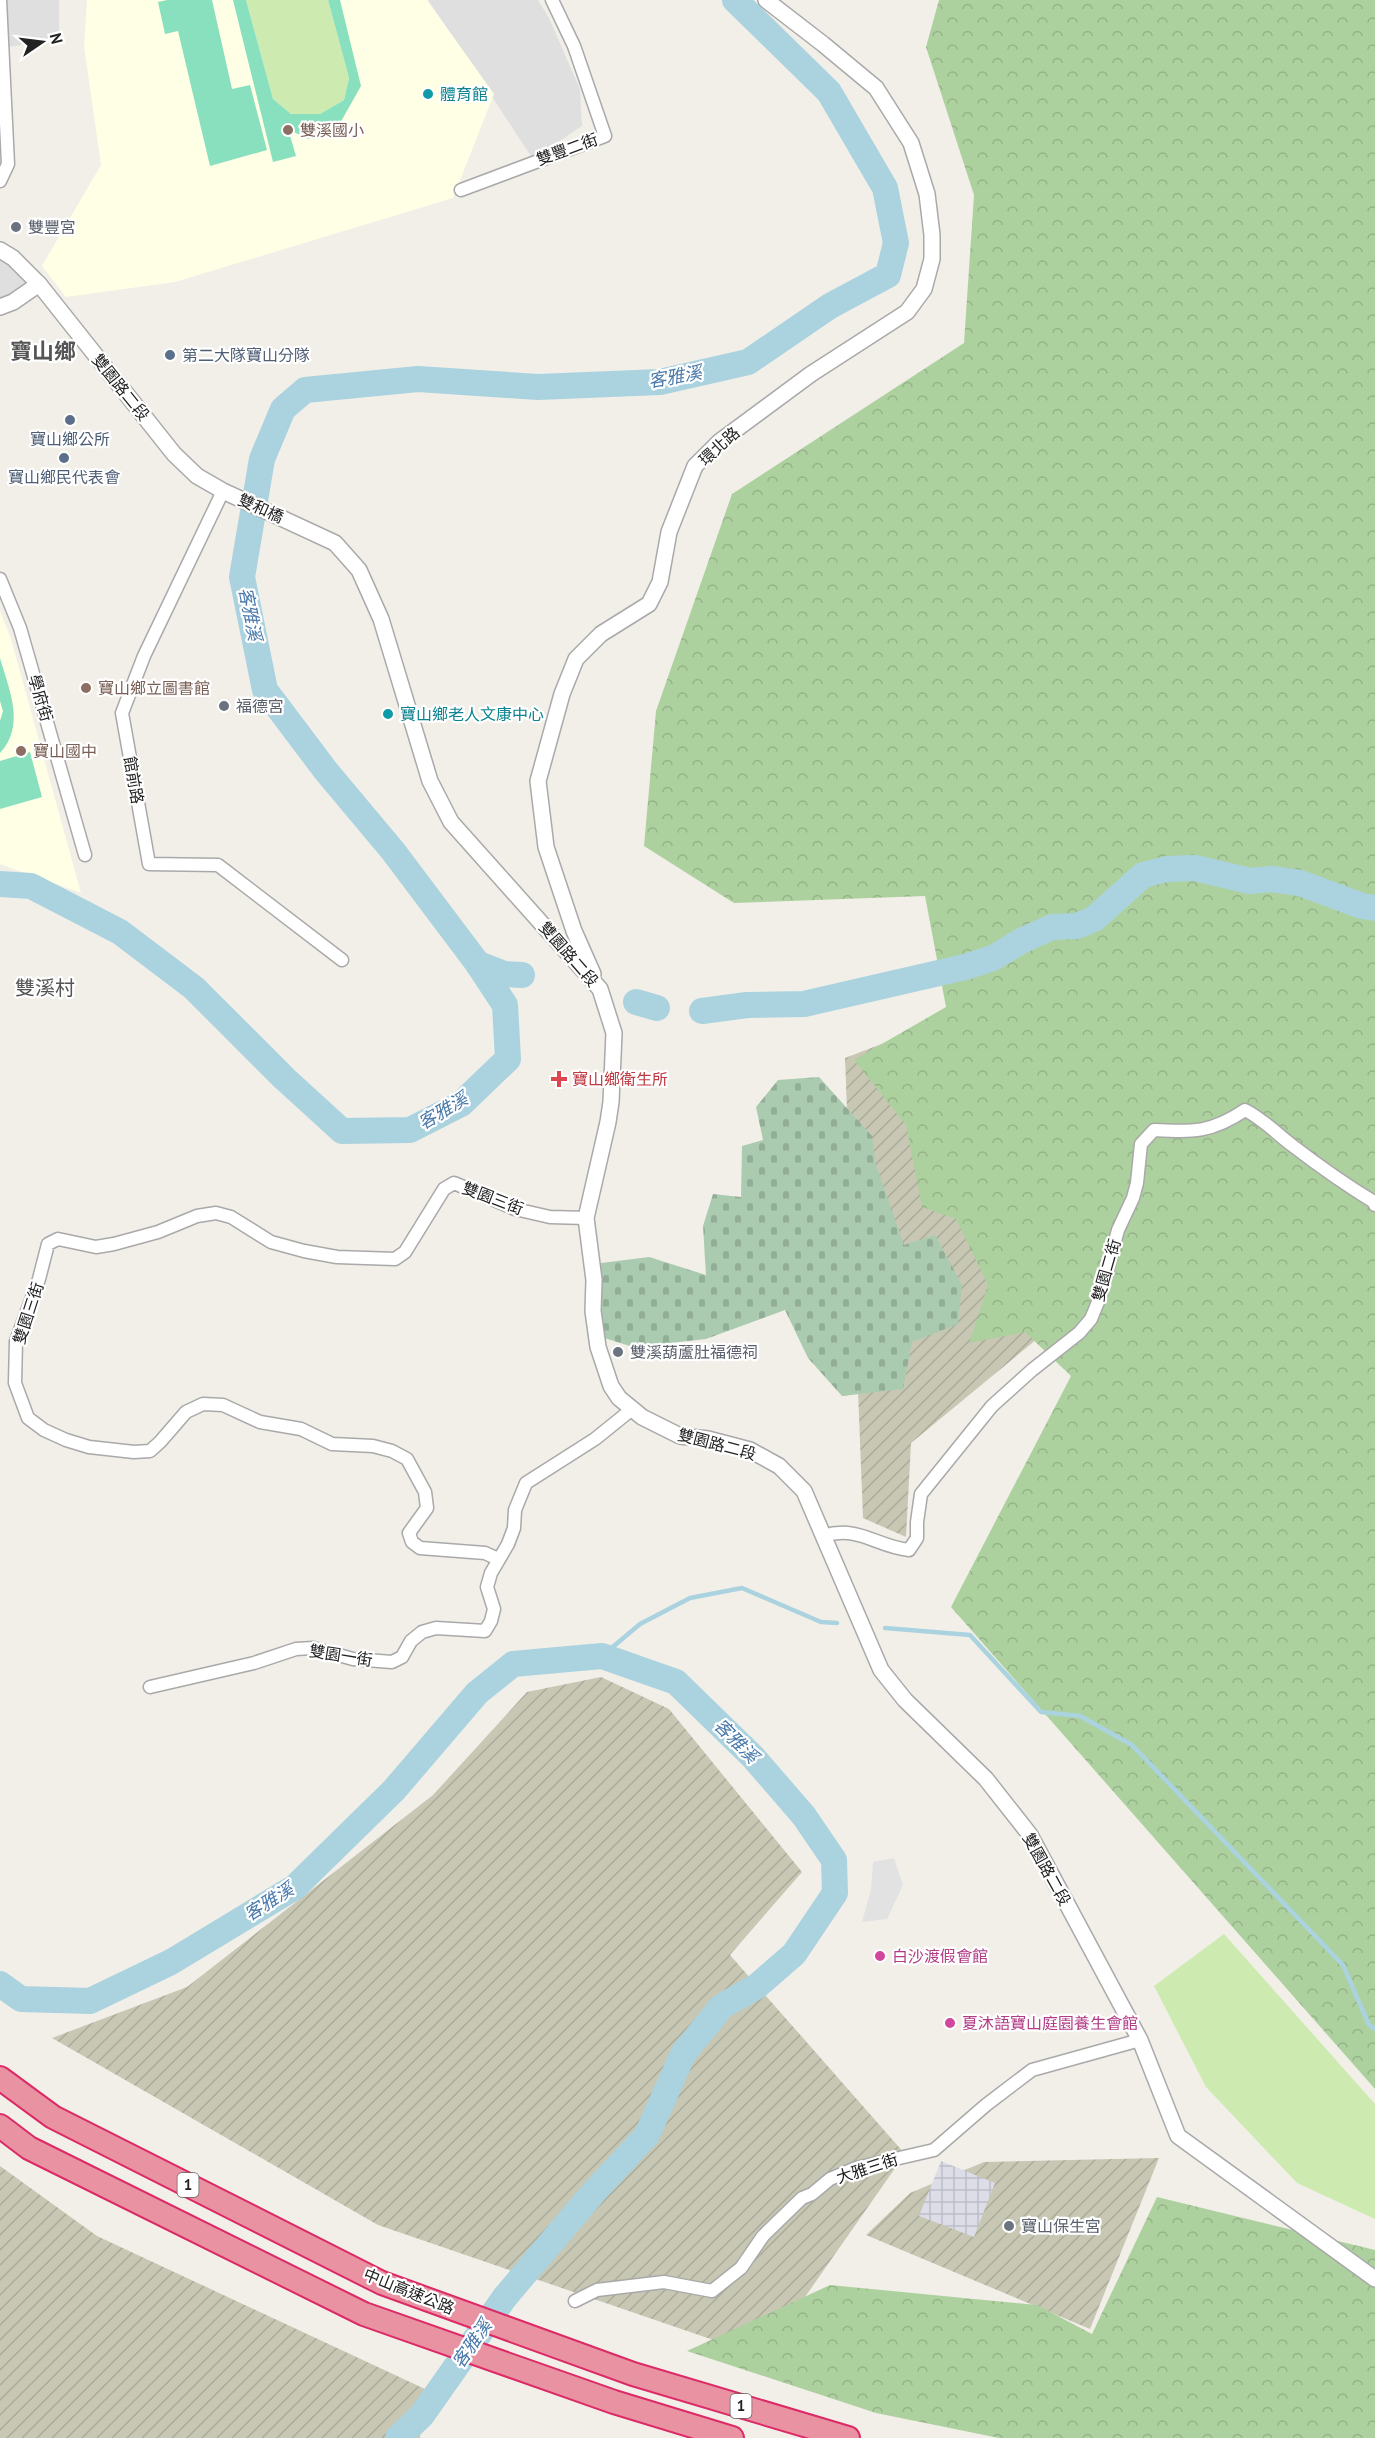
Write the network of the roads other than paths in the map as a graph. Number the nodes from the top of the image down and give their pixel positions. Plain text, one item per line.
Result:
1 (0, 0) edge
2 (552, 0) edge
3 (765, 0) edge
4 (0, 181) edge
5 (461, 190) dead end
6 (0, 250) edge
7 (39, 284) junction
8 (0, 307) edge
9 (223, 491) junction
10 (298, 525) joint
11 (0, 579) edge
12 (85, 855) dead end
13 (342, 960) dead end
14 (600, 989) junction
15 (1375, 1205) edge
16 (586, 1218) junction
17 (631, 1410) junction
18 (823, 1536) junction
19 (498, 1558) junction
20 (150, 1687) dead end
21 (1140, 2040) junction
22 (0, 2078) edge
23 (0, 2126) edge
24 (1375, 2279) edge
25 (575, 2301) dead end
26 (732, 2438) edge
27 (848, 2438) edge

1 - 4 street
2 - 5 street, 雙豐二街
3 - 14 street, 環北路
6 - 7 street, 雙園路二段
7 - 8 street
7 - 9 street, 雙園路二段
9 - 10 street, 雙和橋
9 - 13 street, 館前路
10 - 14 street, 雙園路二段
11 - 12 street, 學府街
14 - 16 street, 雙園路二段
15 - 18 street, 雙園二街
16 - 17 street, 雙園路二段
16 - 19 street, 雙園三街
17 - 18 street, 雙園路二段
17 - 19 street, 雙園一街
18 - 21 street, 雙園路二段
19 - 20 street, 雙園一街
21 - 24 street, 雙園路二段
21 - 25 street, 大雅三街
22 - 27 highway, 中山高速公路 / 1
23 - 26 highway, 1

